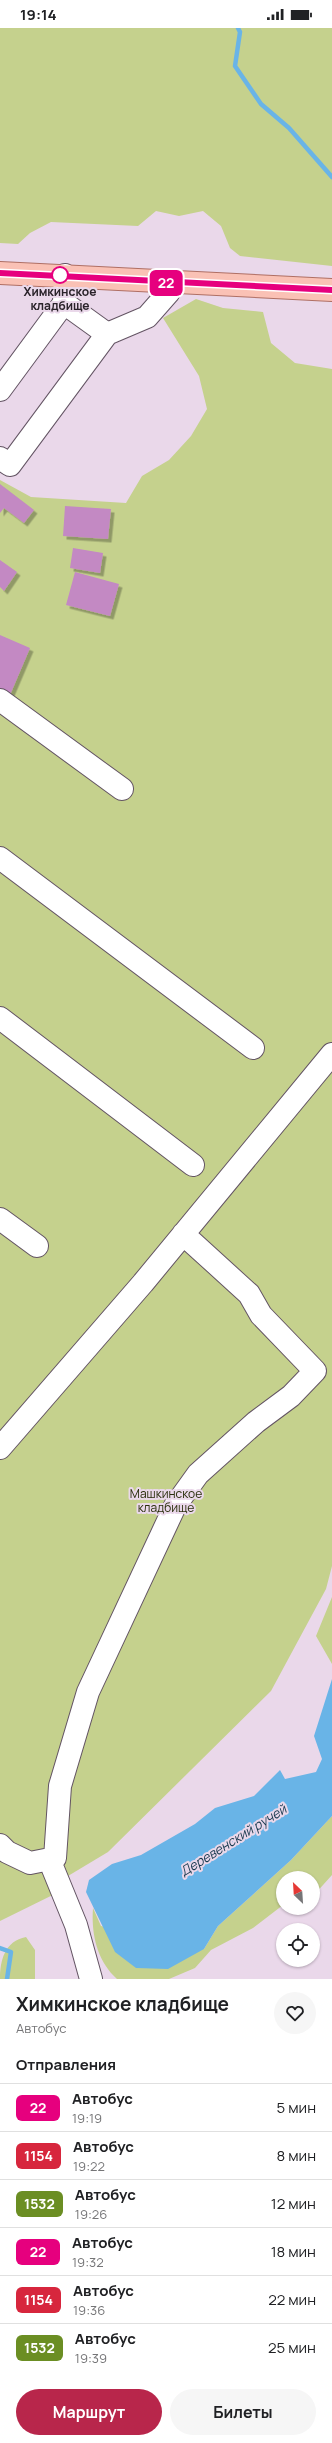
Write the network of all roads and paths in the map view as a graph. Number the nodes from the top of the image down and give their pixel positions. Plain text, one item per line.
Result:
1 (0, 273) edge
2 (65, 275) junction
3 (173, 283) junction
4 (332, 290) edge
5 (64, 303) junction
6 (107, 334) junction
7 (0, 390) edge
8 (0, 458) edge
9 (0, 700) edge
10 (122, 789) dead end
11 (0, 858) edge
12 (0, 1018) edge
13 (253, 1048) dead end
14 (332, 1054) edge
15 (193, 1165) dead end
16 (0, 1219) edge
17 (183, 1234) junction
18 (37, 1246) dead end
19 (0, 1448) edge
20 (0, 1845) edge
21 (49, 1859) junction
22 (91, 1979) edge

1 - 2 main road
2 - 3 main road
2 - 5 lane
3 - 4 main road
3 - 6 lane
5 - 6 lane
5 - 7 lane
6 - 8 lane
9 - 10 lane
11 - 13 lane
12 - 15 lane
14 - 17 lane
16 - 18 lane
17 - 19 lane
17 - 21 lane
20 - 21 lane
21 - 22 lane

